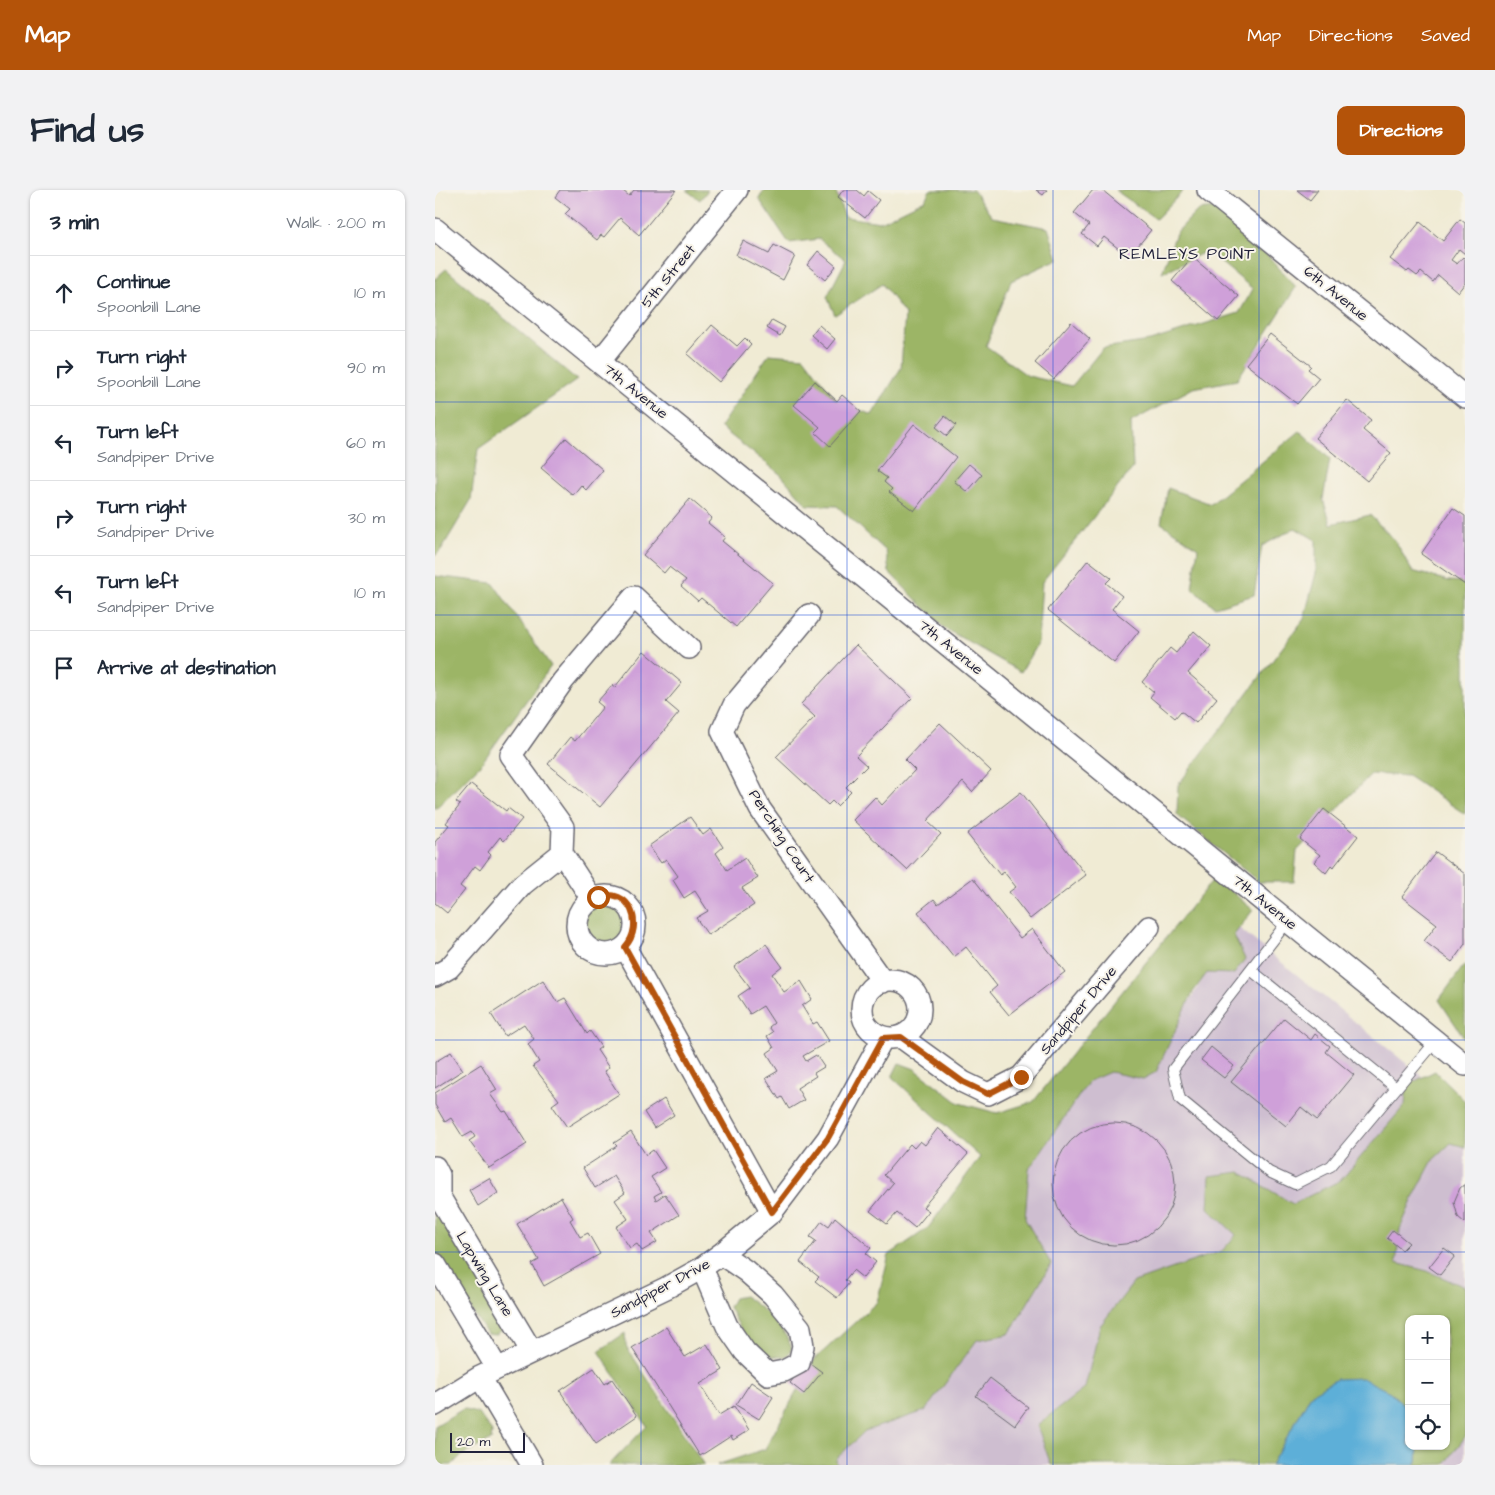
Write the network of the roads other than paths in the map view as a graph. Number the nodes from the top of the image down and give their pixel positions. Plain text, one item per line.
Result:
1 (737, 190) edge
2 (1208, 190) edge
3 (435, 229) edge
4 (600, 361) junction
5 (1465, 397) edge
6 (809, 615) dead end
7 (689, 648) dead end
8 (562, 853) junction
9 (593, 899) junction
10 (1288, 921) junction
11 (1149, 927) dead end
12 (625, 947) junction
13 (1251, 970) junction
14 (435, 976) edge
15 (883, 982) junction
16 (892, 1037) junction
17 (1435, 1041) junction
18 (1465, 1065) edge
19 (1396, 1088) junction
20 (435, 1167) edge
21 (772, 1212) junction
22 (721, 1254) junction
23 (435, 1264) edge
24 (702, 1268) junction
25 (532, 1352) junction
26 (488, 1372) junction
27 (435, 1405) edge
28 (532, 1465) edge

1 - 4 street, 5th Street
2 - 5 street, 6th Avenue
3 - 4 street, 7th Avenue
4 - 10 street, 7th Avenue
6 - 15 street, Perching Court
7 - 8 street
8 - 9 street
8 - 14 street
9 - 12 street
9 - 12 street
10 - 13 lane
10 - 17 street, 7th Avenue
11 - 16 street, Sandpiper Drive
12 - 21 street
13 - 19 lane
13 - 19 lane
15 - 16 street, Sandpiper Drive
15 - 16 street, Sandpiper Drive
16 - 21 street, Sandpiper Drive
17 - 18 street, 7th Avenue
17 - 19 lane
20 - 25 street, Lapwing Lane
21 - 22 street, Sandpiper Drive
22 - 24 street, Sandpiper Drive
22 - 24 street
23 - 26 street
24 - 25 street, Sandpiper Drive
25 - 26 street, Sandpiper Drive
26 - 27 street, Sandpiper Drive
26 - 28 street

